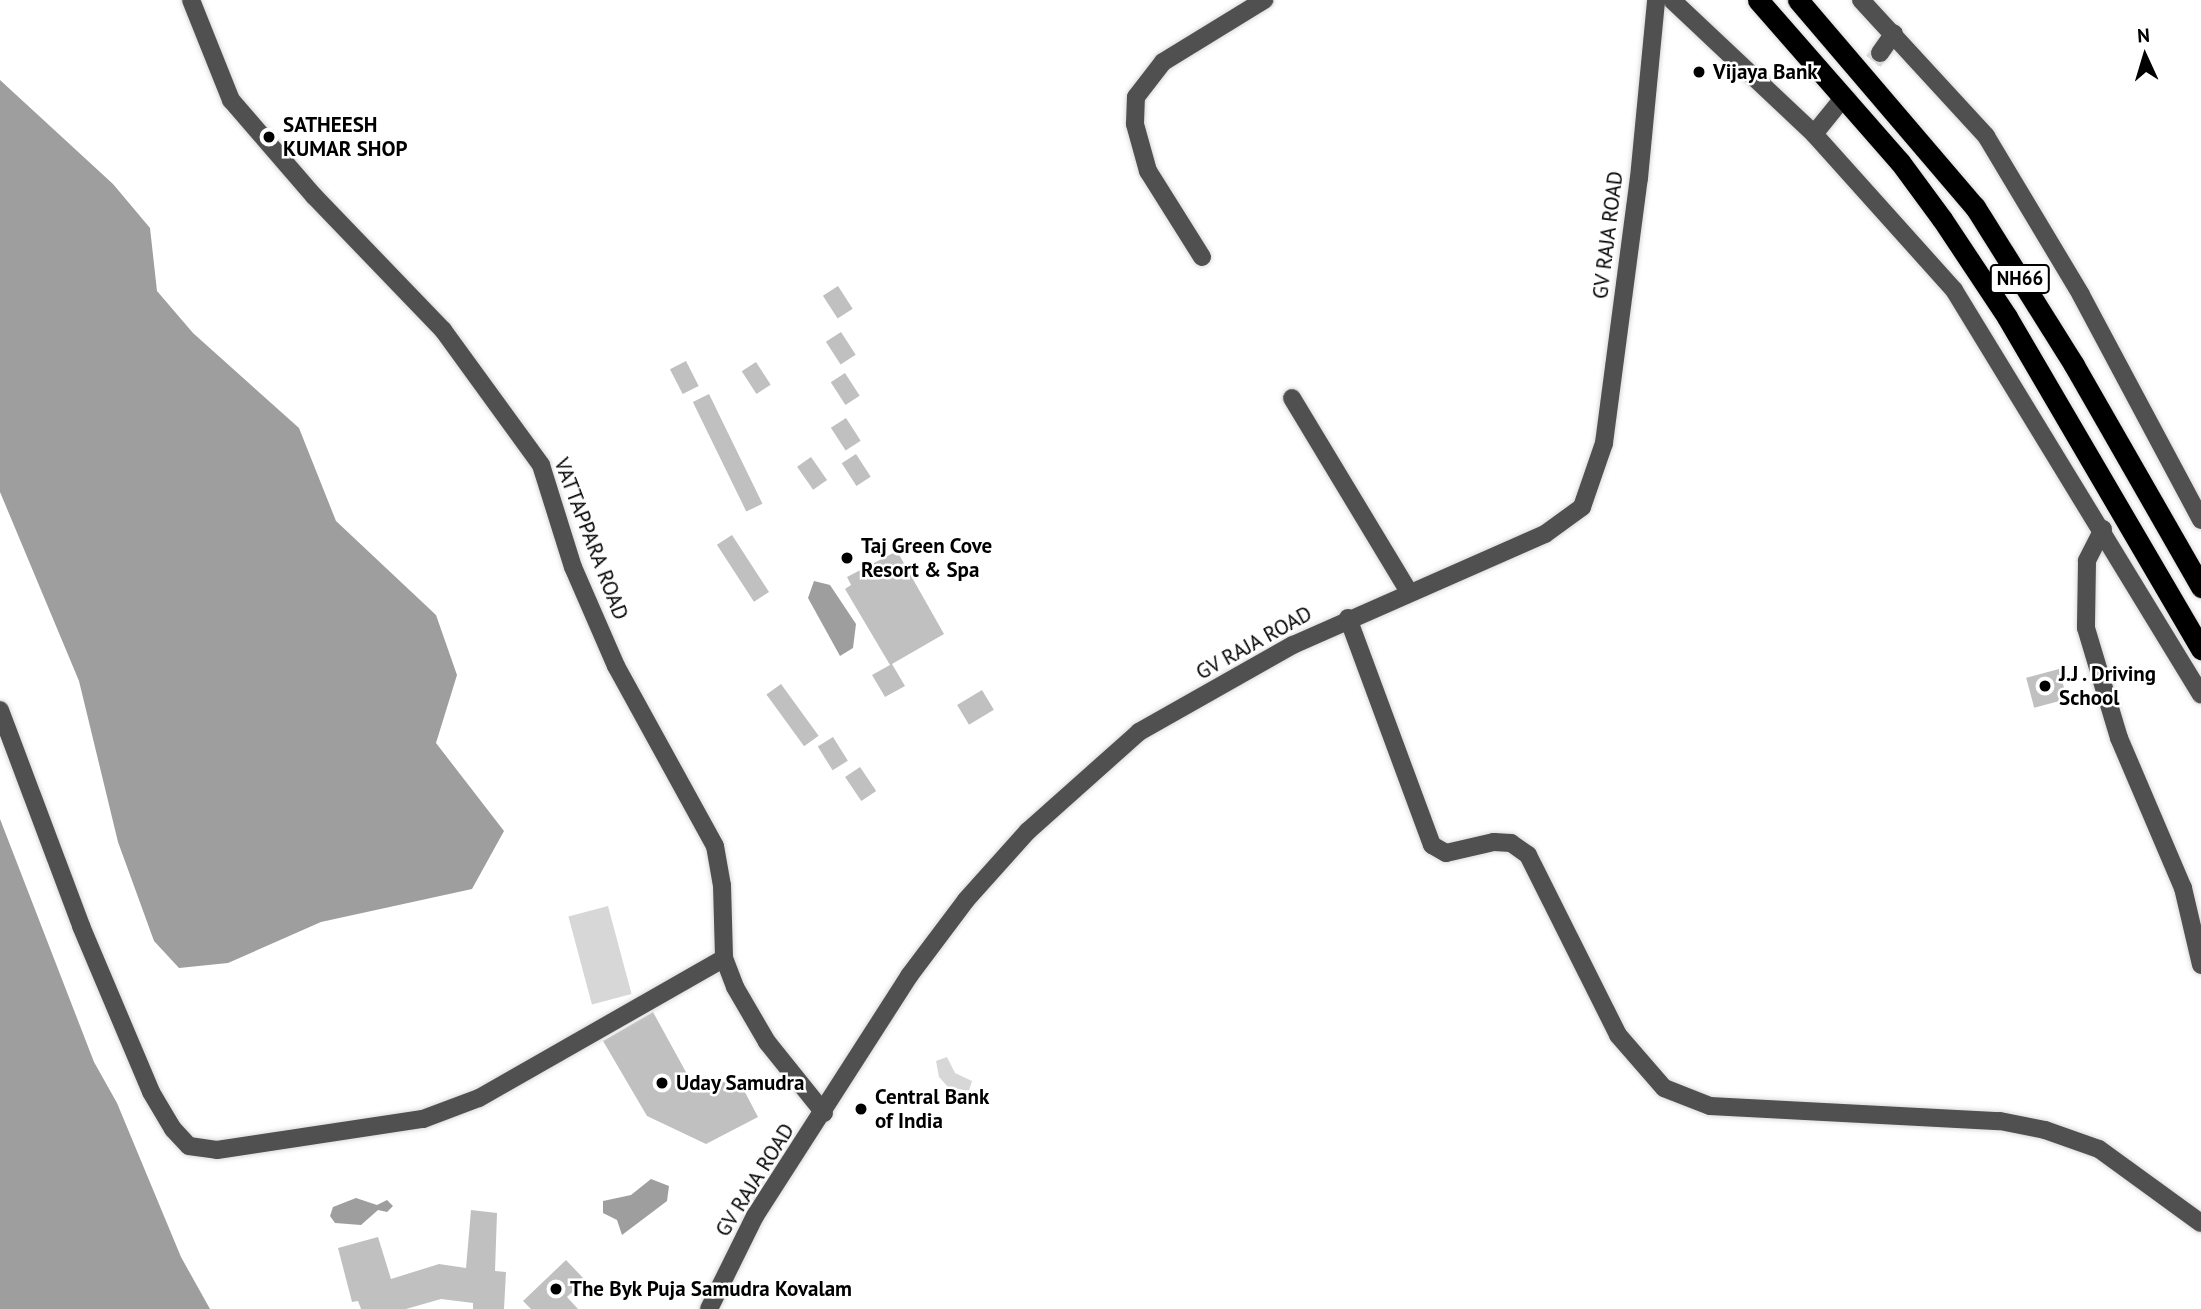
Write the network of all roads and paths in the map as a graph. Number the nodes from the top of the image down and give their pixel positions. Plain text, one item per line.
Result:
1 (191, 0) edge
2 (1264, 0) edge
3 (1656, 0) edge
4 (1672, 0) edge
5 (1758, 0) edge
6 (1798, 0) edge
7 (1861, 0) edge
8 (1894, 33) junction
9 (1880, 53) tunnel mouth
10 (1839, 103) tunnel mouth
11 (1814, 134) junction
12 (1202, 257) dead end
13 (1292, 398) dead end
14 (2201, 520) edge
15 (2102, 529) junction
16 (2201, 587) edge
17 (1409, 592) junction
18 (1348, 618) junction
19 (2201, 649) edge
20 (2201, 694) edge
21 (0, 710) edge
22 (724, 958) junction
23 (2201, 965) edge
24 (824, 1114) junction
25 (2201, 1223) edge
26 (709, 1309) edge

1 - 22 street, VATTAPPARA ROAD
2 - 12 street
3 - 17 street, GV RAJA ROAD
4 - 11 street
5 - 19 highway, NH66
6 - 16 highway, NH66
7 - 8 street
8 - 9 street
8 - 14 street
10 - 11 street
11 - 15 street
13 - 17 street
15 - 20 street
15 - 23 street
17 - 18 street, GV RAJA ROAD
18 - 24 street, GV RAJA ROAD
18 - 25 street
21 - 22 street
22 - 24 street, VATTAPPARA ROAD
24 - 26 street, GV RAJA ROAD

